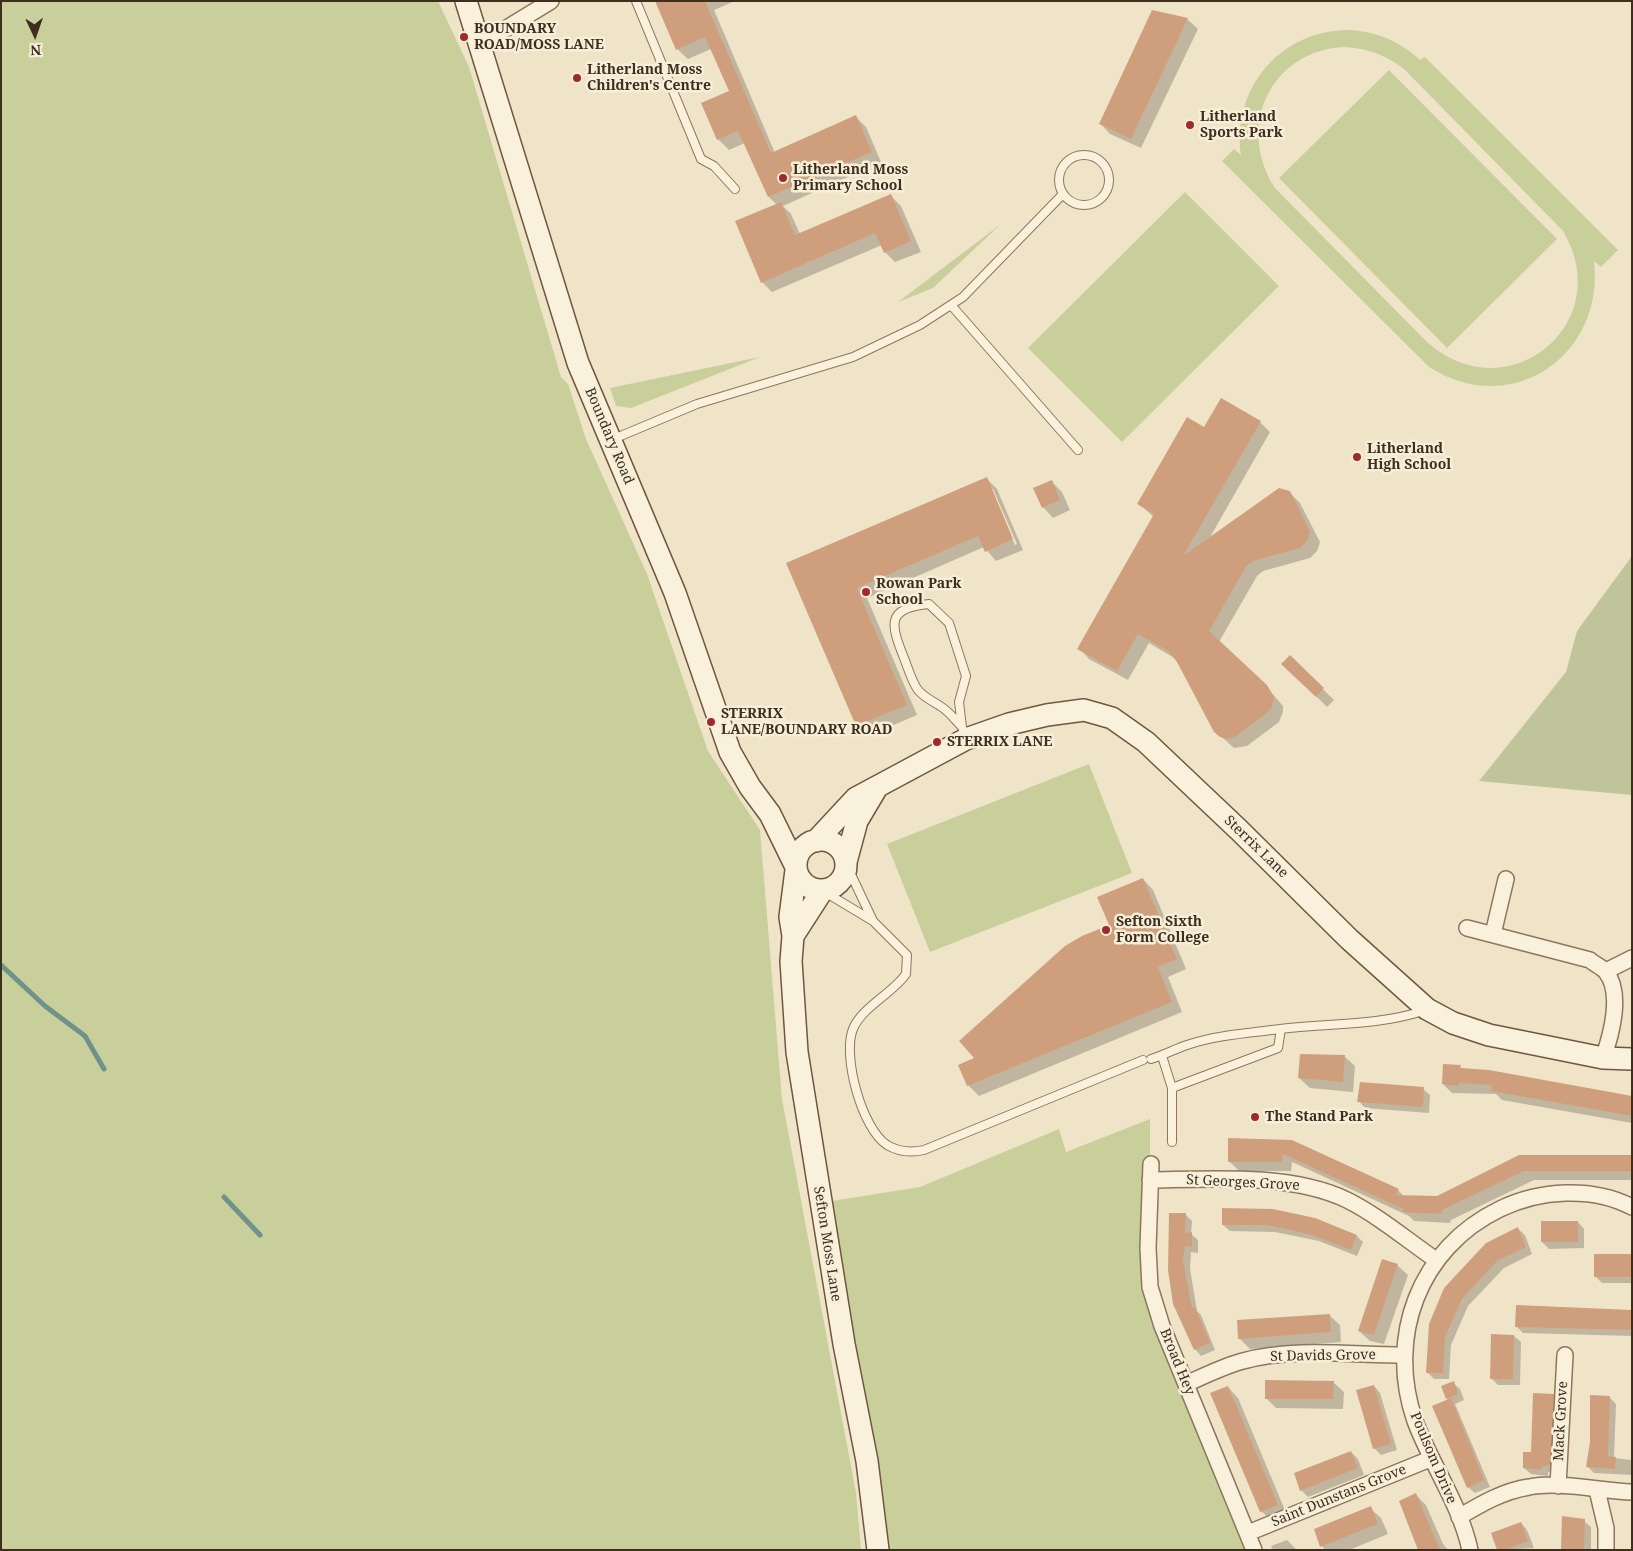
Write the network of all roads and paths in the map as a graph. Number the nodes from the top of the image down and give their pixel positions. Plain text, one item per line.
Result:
1 (456, 1) edge
2 (466, 1) edge
3 (636, 1) edge
4 (545, 3) edge
5 (479, 45) junction
6 (735, 189) dead end
7 (1063, 194) junction
8 (951, 305) junction
9 (610, 440) junction
10 (1078, 450) dead end
11 (964, 733) junction
12 (876, 789) junction
13 (770, 814) junction
14 (816, 841) junction
15 (846, 864) junction
16 (796, 869) junction
17 (1506, 879) dead end
18 (823, 891) junction
19 (873, 921) junction
20 (1467, 928) dead end
21 (1492, 934) junction
22 (793, 936) junction
23 (1632, 958) edge
24 (1606, 971) junction
25 (1428, 1009) junction
26 (1281, 1029) junction
27 (1162, 1056) junction
28 (1604, 1058) junction
29 (1632, 1059) edge
30 (1172, 1088) junction
31 (1172, 1142) dead end
32 (1151, 1164) dead end
33 (1150, 1180) junction
34 (1632, 1207) edge
35 (1436, 1260) junction
36 (1404, 1355) junction
37 (1565, 1355) dead end
38 (1186, 1384) junction
39 (1430, 1459) junction
40 (1558, 1486) junction
41 (1596, 1490) junction
42 (1632, 1492) edge
43 (1459, 1517) junction
44 (1248, 1533) junction
45 (878, 1550) edge
46 (1254, 1550) edge
47 (1470, 1550) edge
48 (1606, 1550) edge

1 - 5 street, Boundary Road
2 - 5 street, Boundary Road
3 - 6 lane
4 - 5 street
5 - 9 street, Boundary Road
7 - 7 lane
7 - 8 lane
8 - 9 lane
8 - 10 lane
9 - 13 street, Boundary Road
11 - 11 lane
11 - 12 street, Sterrix Lane
11 - 25 street, Sterrix Lane
12 - 14 street, Sterrix Lane
12 - 15 street, Sterrix Lane
13 - 14 street, Boundary Road
13 - 16 street, Boundary Road
14 - 15 street
14 - 16 street
15 - 18 street
15 - 19 lane
16 - 18 street
16 - 22 street, Sefton Moss Lane
17 - 21 street
18 - 19 lane
18 - 22 street
19 - 27 lane
20 - 21 street
21 - 24 street
22 - 45 street, Sefton Moss Lane
23 - 24 street
24 - 28 street
25 - 26 lane
25 - 28 street, Sterrix Lane
26 - 27 lane
26 - 30 lane
27 - 30 lane
28 - 29 street, Sterrix Lane
30 - 31 lane
32 - 33 street, Broad Hey
33 - 35 street, St Georges Grove
33 - 38 street, Broad Hey
34 - 35 street, Poulsom Drive
35 - 36 street, Poulsom Drive
36 - 38 street, St Davids Grove
36 - 39 street, Poulsom Drive
37 - 40 street, Mack Grove
38 - 44 street, Broad Hey
39 - 43 street, Poulsom Drive
39 - 44 street, Saint Dunstans Grove
40 - 41 street
40 - 43 street
41 - 42 street
41 - 48 street
43 - 47 street, Poulsom Drive
44 - 46 street, Broad Hey

